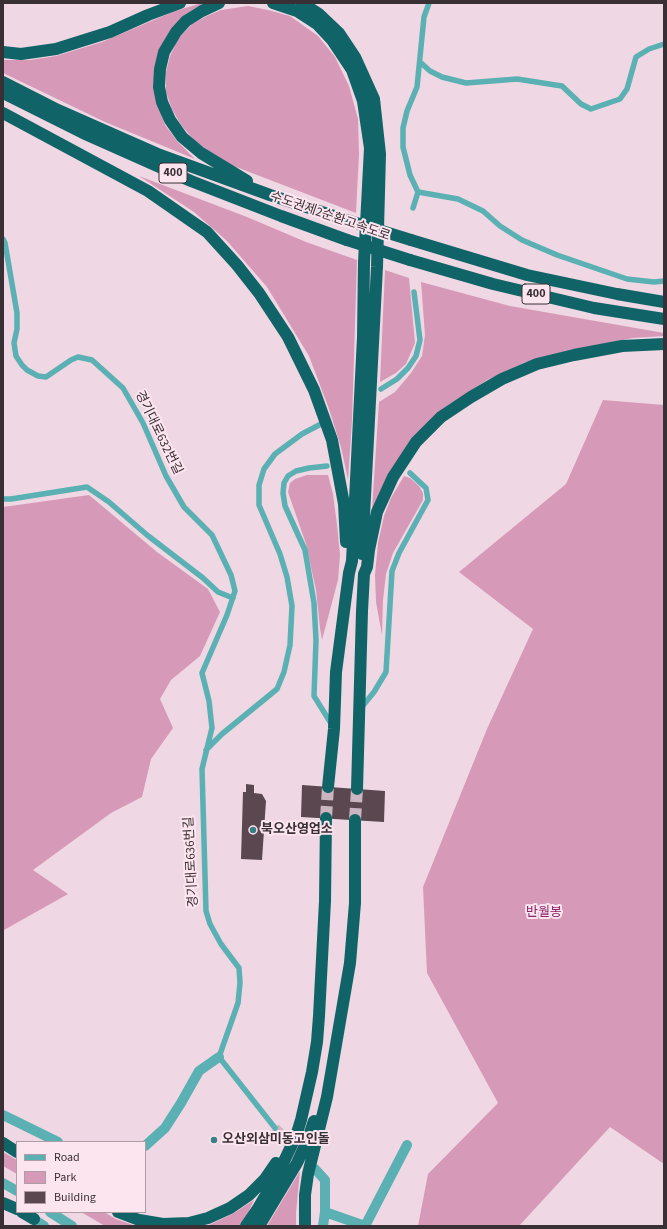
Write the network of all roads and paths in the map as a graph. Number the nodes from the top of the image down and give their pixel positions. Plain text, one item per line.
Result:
1 (180, 3) edge
2 (219, 3) edge
3 (273, 3) edge
4 (302, 3) edge
5 (429, 3) edge
6 (664, 44) edge
7 (3, 52) edge
8 (420, 62) junction
9 (3, 82) edge
10 (3, 93) edge
11 (3, 113) edge
12 (418, 192) junction
13 (270, 195) junction
14 (413, 208) dead end
15 (3, 239) edge
16 (664, 281) edge
17 (414, 292) dead end
18 (664, 302) edge
19 (664, 319) edge
20 (664, 344) edge
21 (381, 389) dead end
22 (319, 425) dead end
23 (327, 466) dead end
24 (410, 474) dead end
25 (3, 499) edge
26 (349, 573) junction
27 (364, 574) junction
28 (231, 575) joint
29 (233, 598) junction
30 (359, 711) junction
31 (334, 729) junction
32 (206, 750) junction
33 (328, 787) tunnel mouth
34 (357, 789) tunnel mouth
35 (326, 818) tunnel mouth
36 (355, 820) tunnel mouth
37 (219, 1056) junction
38 (331, 1072) junction
39 (307, 1094) junction
40 (3, 1116) edge
41 (275, 1128) tunnel mouth
42 (56, 1141) edge
43 (3, 1143) edge
44 (146, 1145) edge
45 (407, 1145) dead end
46 (16, 1151) edge
47 (315, 1169) dead end
48 (3, 1183) edge
49 (16, 1190) edge
50 (3, 1199) edge
51 (3, 1203) edge
52 (16, 1208) edge
53 (16, 1209) edge
54 (325, 1212) junction
55 (24, 1213) edge
56 (52, 1213) edge
57 (121, 1213) edge
58 (34, 1219) joint
59 (44, 1226) edge
60 (72, 1226) edge
61 (246, 1226) edge
62 (259, 1226) edge
63 (305, 1226) edge
64 (323, 1226) edge

1 - 7 highway
2 - 13 highway
3 - 26 highway
4 - 27 highway
5 - 8 lane
6 - 8 lane
8 - 12 lane
9 - 13 highway, 수도권제2순환고속도로 / 400
10 - 19 highway, 수도권제2순환고속도로 / 400, bridge
11 - 26 highway
12 - 14 lane
12 - 16 lane
13 - 18 highway, 수도권제2순환고속도로 / 400, bridge
15 - 28 lane, 경기대로632번길
17 - 21 lane
20 - 27 highway
22 - 32 lane
23 - 31 lane
24 - 30 lane
25 - 29 lane
26 - 31 highway
27 - 30 highway
28 - 29 lane, 경기대로636번길
29 - 32 lane, 경기대로636번길
30 - 34 highway
31 - 33 highway
32 - 37 lane, 경기대로636번길
35 - 39 highway
36 - 38 highway
37 - 41 lane
37 - 44 street
38 - 62 highway
38 - 63 highway
39 - 57 highway
39 - 61 highway
40 - 42 street
43 - 46 highway
45 - 54 street
47 - 54 street
48 - 49 street
50 - 52 street
51 - 53 highway
54 - 64 street
55 - 58 highway
56 - 60 street
58 - 59 street

